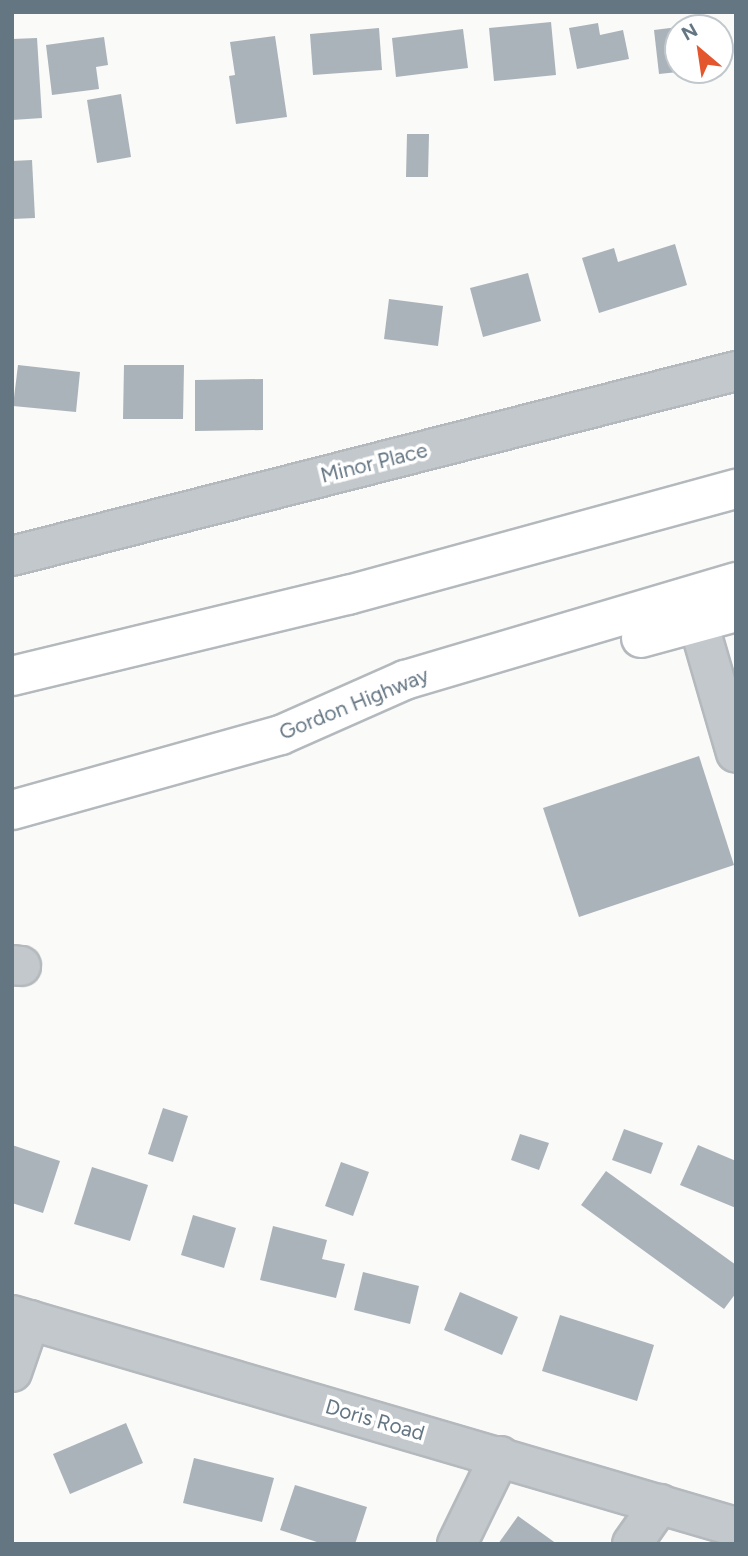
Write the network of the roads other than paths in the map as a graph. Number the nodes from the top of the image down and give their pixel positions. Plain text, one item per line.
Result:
1 (736, 371) edge
2 (736, 489) edge
3 (12, 556) edge
4 (736, 582) edge
5 (736, 612) edge
6 (698, 622) junction
7 (12, 676) edge
8 (281, 735) junction
9 (736, 753) edge
10 (12, 810) edge
11 (21, 1318) edge
12 (12, 1372) edge
13 (500, 1456) junction
14 (660, 1504) junction
15 (736, 1528) edge
16 (457, 1544) edge
17 (632, 1544) edge
18 (724, 1544) edge

1 - 3 street, Minor Place
2 - 7 highway
4 - 8 highway, Gordon Highway
5 - 6 highway
6 - 8 highway
6 - 9 street
8 - 10 highway, Gordon Highway
11 - 12 street
11 - 13 street, Doris Road
13 - 14 street, Doris Road
13 - 16 street
14 - 15 street, Doris Road
14 - 17 street
15 - 18 street

